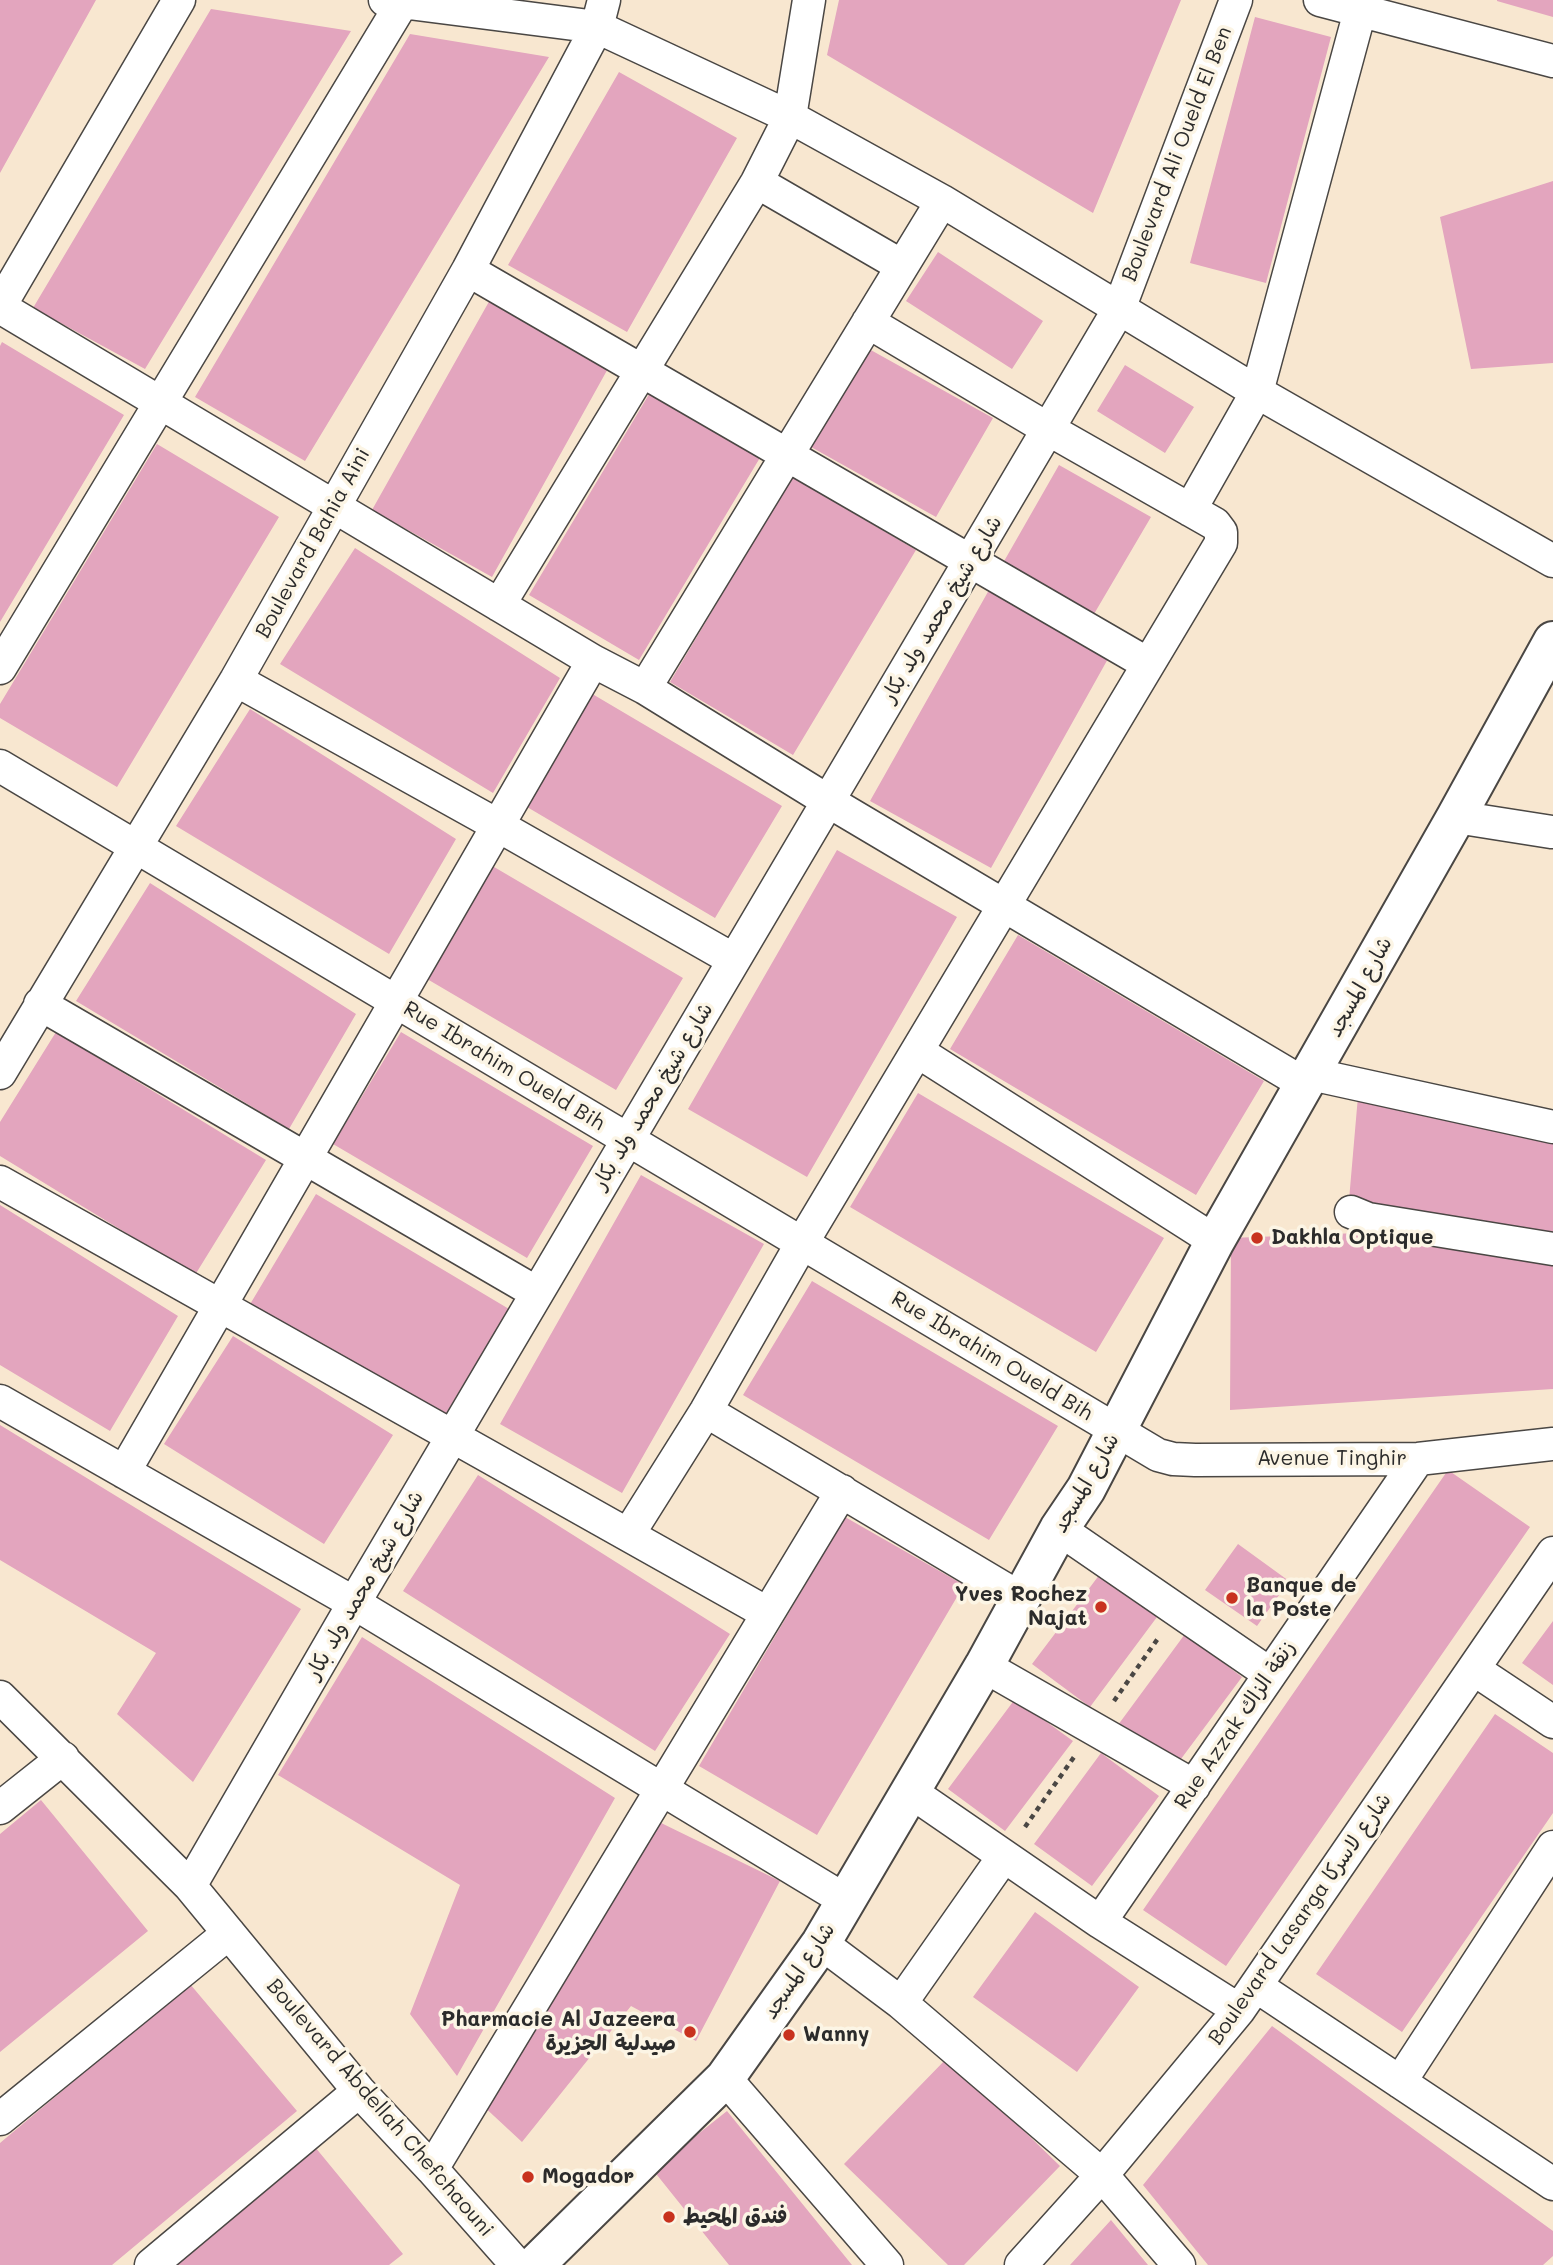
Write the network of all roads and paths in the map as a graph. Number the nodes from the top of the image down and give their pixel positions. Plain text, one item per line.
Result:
1 (179, 0) edge
2 (809, 0) edge
3 (1236, 0) edge
4 (1320, 0) edge
5 (393, 1) edge
6 (1360, 10) junction
7 (601, 13) edge
8 (1553, 61) edge
9 (790, 117) junction
10 (757, 182) junction
11 (942, 201) junction
12 (902, 266) junction
13 (468, 270) junction
14 (0, 306) edge
15 (1119, 309) junction
16 (869, 322) junction
17 (642, 370) junction
18 (1257, 392) junction
19 (160, 403) junction
20 (1048, 429) junction
21 (788, 455) junction
22 (334, 506) junction
23 (1189, 510) junction
24 (970, 561) junction
25 (1553, 561) edge
26 (499, 604) junction
27 (1553, 641) edge
28 (593, 661) junction
29 (1148, 664) junction
30 (0, 668) edge
31 (236, 680) junction
32 (645, 688) junction
33 (0, 766) edge
34 (828, 801) junction
35 (1456, 817) junction
36 (498, 825) junction
37 (1552, 832) edge
38 (135, 847) junction
39 (1004, 905) junction
40 (734, 960) junction
41 (395, 1002) junction
42 (40, 1004) junction
43 (917, 1051) junction
44 (0, 1073) edge
45 (1307, 1079) junction
46 (1553, 1127) edge
47 (628, 1139) junction
48 (305, 1159) junction
49 (0, 1182) edge
50 (1351, 1212) dead end
51 (1215, 1241) junction
52 (802, 1243) junction
53 (1553, 1249) edge
54 (537, 1293) junction
55 (220, 1306) junction
56 (0, 1401) edge
57 (706, 1411) junction
58 (1117, 1431) junction
59 (452, 1436) junction
60 (1553, 1444) edge
61 (1418, 1459) junction
62 (124, 1472) junction
63 (842, 1490) junction
64 (1059, 1529) junction
65 (628, 1535) junction
66 (1553, 1553) edge
67 (1020, 1598) junction
68 (354, 1603) junction
69 (767, 1613) junction
70 (984, 1666) junction
71 (1475, 1670) junction
72 (1270, 1674) junction
73 (0, 1697) edge
74 (1553, 1723) edge
75 (63, 1758) junction
76 (1194, 1786) junction
77 (660, 1788) junction
78 (911, 1792) junction
79 (0, 1808) edge
80 (1553, 1847) edge
81 (1004, 1856) junction
82 (190, 1886) junction
83 (845, 1900) junction
84 (1100, 1922) junction
85 (229, 1933) junction
86 (821, 1943) junction
87 (1248, 1998) junction
88 (901, 2003) junction
89 (724, 2078) junction
90 (1400, 2082) junction
91 (359, 2091) junction
92 (0, 2119) edge
93 (432, 2169) junction
94 (1102, 2175) junction
95 (1553, 2184) edge
96 (152, 2265) edge
97 (517, 2265) edge
98 (535, 2265) edge
99 (887, 2265) edge
100 (1021, 2265) edge
101 (1179, 2265) edge

1 - 14 street
2 - 9 street
3 - 15 street, Boulevard Ali Oueld El Ben
4 - 6 street
5 - 7 street
5 - 19 street
6 - 8 street
6 - 18 street
7 - 9 street
7 - 13 street, Boulevard Bahia Aini
9 - 10 street
9 - 11 street
10 - 12 street
10 - 17 street
11 - 12 street
11 - 15 street
12 - 16 street
13 - 17 street
13 - 22 street, Boulevard Bahia Aini
14 - 19 street
15 - 18 street
15 - 20 street, شارع شيخ محمد ولد بكار
16 - 20 street
16 - 21 street
17 - 21 street
17 - 26 street
18 - 23 street
18 - 25 street
19 - 22 street
19 - 30 street
20 - 23 street
20 - 24 street, شارع شيخ محمد ولد بكار
21 - 24 street
21 - 32 street
22 - 26 street
22 - 31 street, Boulevard Bahia Aini
23 - 29 street
24 - 29 street
24 - 34 street, شارع شيخ محمد ولد بكار
26 - 28 street
27 - 35 street, شارع المسجد
28 - 32 street
28 - 36 street
29 - 39 street
31 - 36 street
31 - 38 street, Boulevard Bahia Aini
32 - 34 street
33 - 38 street, Rue Ibrahim Oueld Bih
34 - 39 street
34 - 40 street, شارع شيخ محمد ولد بكار
35 - 37 street
35 - 45 street, شارع المسجد
36 - 40 street
36 - 41 street
38 - 41 street, Rue Ibrahim Oueld Bih
38 - 42 street, Boulevard Bahia Aini
39 - 43 street
39 - 45 street
40 - 47 street, شارع شيخ محمد ولد بكار
41 - 47 street, Rue Ibrahim Oueld Bih
41 - 48 street
42 - 44 street, Boulevard Bahia Aini
42 - 48 street
43 - 51 street
43 - 52 street
45 - 46 street
45 - 51 street, شارع المسجد
47 - 52 street, Rue Ibrahim Oueld Bih
47 - 54 street, شارع شيخ محمد ولد بكار
48 - 54 street
48 - 55 street
49 - 55 street
50 - 53 street
51 - 58 street, شارع المسجد
52 - 57 street
52 - 58 street, Rue Ibrahim Oueld Bih
54 - 59 street, شارع شيخ محمد ولد بكار
55 - 59 street
55 - 62 street
56 - 62 street
57 - 63 street
57 - 65 street
58 - 61 street, Avenue Tinghir
58 - 64 street, شارع المسجد
59 - 65 street
59 - 68 street, شارع شيخ محمد ولد بكار
60 - 61 street, Avenue Tinghir
61 - 72 street, Rue Azzak زنقة الزاك
62 - 68 street
63 - 67 street
63 - 69 street
64 - 67 street, شارع المسجد
64 - 72 street
65 - 69 street
66 - 71 street, Boulevard Lasarga شارع لاسركا
67 - 70 street, شارع المسجد
68 - 77 street
68 - 82 street, شارع شيخ محمد ولد بكار
69 - 77 street
70 - 76 street
70 - 78 street, شارع المسجد
71 - 74 street
71 - 87 street, Boulevard Lasarga شارع لاسركا
72 - 76 street, Rue Azzak زنقة الزاك
73 - 75 street, Boulevard Abdellah Chefchaouni
75 - 79 street
75 - 82 street, Boulevard Abdellah Chefchaouni
76 - 84 street, Rue Azzak زنقة الزاك
77 - 83 street
77 - 93 street
78 - 81 street
78 - 83 street, شارع المسجد
80 - 90 street
81 - 84 street
81 - 88 street
82 - 85 street, Boulevard Abdellah Chefchaouni
83 - 86 street, شارع المسجد
84 - 87 street
85 - 91 street, Boulevard Abdellah Chefchaouni
85 - 92 street
86 - 88 street
86 - 89 street, شارع المسجد
87 - 90 street
87 - 94 street, Boulevard Lasarga شارع لاسركا
88 - 94 street
89 - 98 street, شارع المسجد
89 - 99 street
90 - 95 street
91 - 93 street, Boulevard Abdellah Chefchaouni
91 - 96 street
93 - 97 street, Boulevard Abdellah Chefchaouni
94 - 100 street, Boulevard Lasarga شارع لاسركا
94 - 101 street

